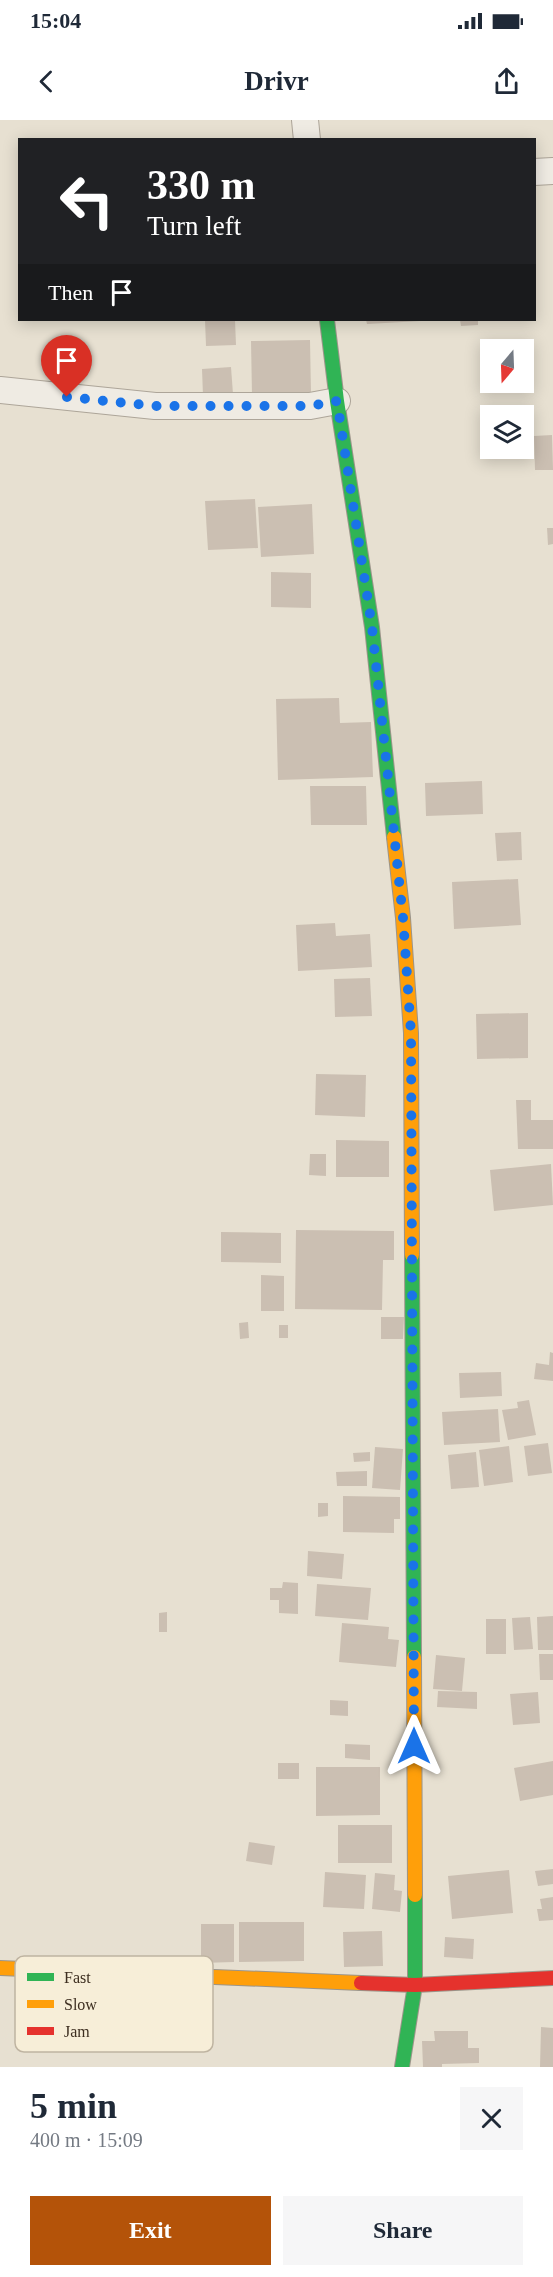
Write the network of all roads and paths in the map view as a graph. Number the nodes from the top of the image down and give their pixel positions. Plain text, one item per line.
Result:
1 (305, 120) edge
2 (307, 138) edge
3 (553, 171) edge
4 (536, 172) edge
5 (327, 321) edge
6 (0, 390) edge
7 (337, 401) junction
8 (0, 1968) edge
9 (15, 1969) edge
10 (213, 1976) edge
11 (553, 1978) edge
12 (415, 1984) junction
13 (402, 2067) edge

1 - 2 street
3 - 4 street
5 - 7 street
6 - 7 street
7 - 12 street
8 - 9 street
10 - 12 street
11 - 12 street
12 - 13 street

